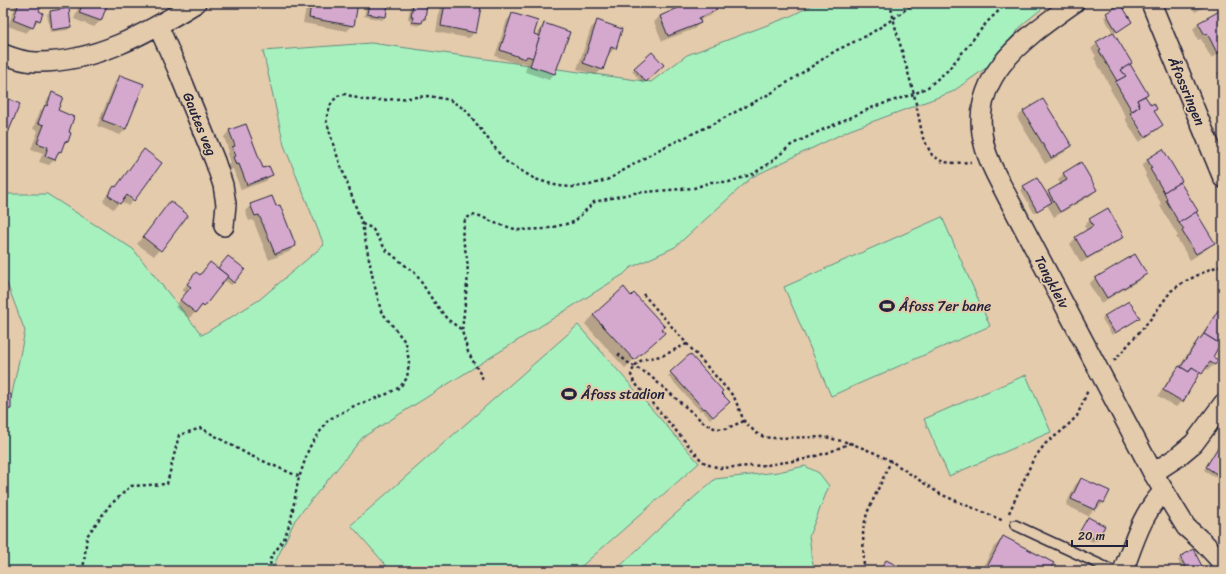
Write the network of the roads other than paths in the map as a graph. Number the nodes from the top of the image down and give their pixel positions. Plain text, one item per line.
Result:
1 (196, 3) edge
2 (1074, 3) edge
3 (1151, 3) edge
4 (158, 26) junction
5 (3, 54) edge
6 (1223, 178) edge
7 (224, 226) dead end
8 (1223, 404) edge
9 (1154, 473) junction
10 (1164, 491) junction
11 (1015, 525) road end
12 (1221, 560) edge
13 (1114, 571) edge
14 (1123, 571) edge

1 - 4 street
2 - 9 street, Tangkleiv
3 - 6 street, Åfossringen
4 - 5 street
4 - 7 street, Gautes veg
8 - 9 street
9 - 10 street, Tangkleiv
10 - 12 street, Tangkleiv
10 - 14 street
11 - 13 lane

